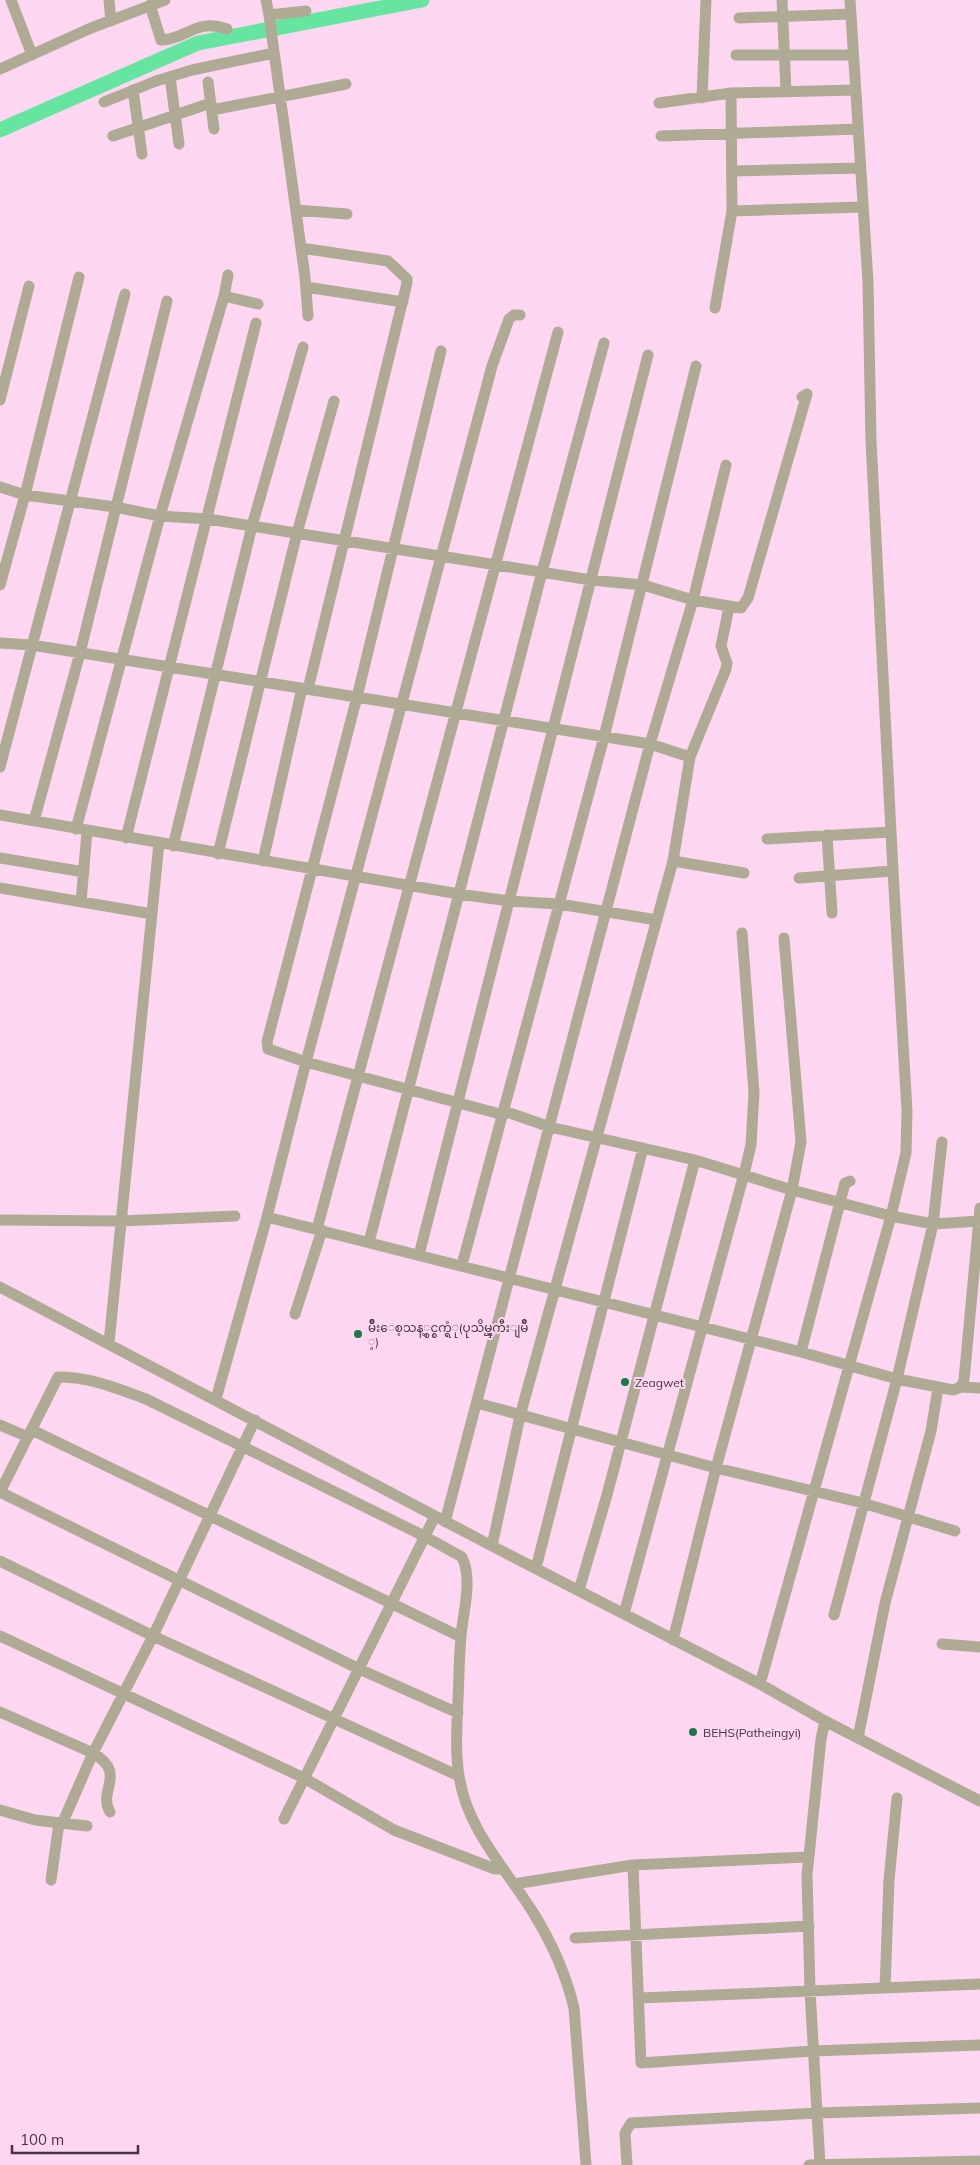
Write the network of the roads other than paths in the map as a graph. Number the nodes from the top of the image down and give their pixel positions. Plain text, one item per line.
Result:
1 (11, 0) edge
2 (109, 0) edge
3 (164, 0) edge
4 (266, 0) edge
5 (706, 0) edge
6 (782, 0) edge
7 (850, 0) edge
8 (150, 5) junction
9 (306, 11) dead end
10 (851, 14) junction
11 (782, 17) junction
12 (739, 18) dead end
13 (269, 20) junction
14 (110, 21) junction
15 (227, 29) dead end
16 (273, 50) junction
17 (853, 54) junction
18 (32, 55) junction
19 (736, 55) dead end
20 (785, 55) junction
21 (0, 69) edge
22 (170, 77) junction
23 (208, 82) dead end
24 (346, 84) dead end
25 (133, 90) junction
26 (855, 90) junction
27 (786, 92) junction
28 (731, 93) junction
29 (280, 98) junction
30 (702, 98) junction
31 (104, 102) dead end
32 (659, 103) dead end
33 (211, 106) junction
34 (175, 115) junction
35 (138, 128) junction
36 (214, 129) dead end
37 (858, 129) junction
38 (733, 134) junction
39 (113, 136) dead end
40 (661, 136) dead end
41 (179, 144) dead end
42 (142, 154) dead end
43 (860, 168) junction
44 (733, 171) junction
45 (863, 207) junction
46 (296, 210) junction
47 (732, 211) junction
48 (347, 214) dead end
49 (301, 248) junction
50 (228, 275) dead end
51 (78, 277) dead end
52 (29, 286) dead end
53 (306, 287) junction
54 (124, 294) dead end
55 (224, 296) junction
56 (167, 301) dead end
57 (403, 302) junction
58 (258, 304) dead end
59 (715, 308) dead end
60 (520, 315) dead end
61 (308, 316) dead end
62 (256, 323) dead end
63 (558, 332) dead end
64 (604, 343) dead end
65 (303, 347) dead end
66 (441, 351) dead end
67 (648, 355) dead end
68 (696, 366) dead end
69 (802, 397) dead end
70 (0, 400) edge
71 (334, 401) dead end
72 (726, 466) dead end
73 (0, 488) edge
74 (25, 495) junction
75 (70, 501) junction
76 (115, 507) junction
77 (160, 516) junction
78 (208, 519) junction
79 (252, 526) junction
80 (297, 533) junction
81 (345, 541) junction
82 (393, 549) junction
83 (442, 556) junction
84 (495, 565) junction
85 (542, 572) junction
86 (591, 580) junction
87 (0, 585) edge
88 (643, 585) junction
89 (693, 600) junction
90 (729, 607) junction
91 (0, 643) edge
92 (32, 645) junction
93 (80, 652) junction
94 (122, 659) junction
95 (170, 667) junction
96 (214, 674) junction
97 (261, 682) junction
98 (305, 689) junction
99 (357, 697) junction
100 (402, 704) junction
101 (457, 713) junction
102 (504, 720) junction
103 (553, 728) junction
104 (604, 737) junction
105 (650, 744) junction
106 (690, 757) junction
107 (0, 767) edge
108 (0, 815) edge
109 (34, 822) junction
110 (81, 830) junction
111 (891, 832) junction
112 (827, 835) junction
113 (126, 838) junction
114 (767, 839) dead end
115 (159, 843) junction
116 (173, 846) junction
117 (218, 854) junction
118 (0, 858) edge
119 (262, 861) junction
120 (672, 861) junction
121 (310, 870) junction
122 (893, 871) junction
123 (84, 872) junction
124 (744, 873) dead end
125 (829, 875) junction
126 (356, 877) junction
127 (799, 878) dead end
128 (410, 885) junction
129 (0, 888) edge
130 (459, 894) junction
131 (509, 901) junction
132 (82, 902) junction
133 (559, 904) junction
134 (607, 913) junction
135 (832, 913) dead end
136 (152, 914) junction
137 (657, 920) junction
138 (742, 933) dead end
139 (784, 938) dead end
140 (306, 1062) junction
141 (358, 1076) junction
142 (408, 1090) junction
143 (458, 1103) junction
144 (504, 1111) junction
145 (550, 1127) junction
146 (596, 1137) junction
147 (942, 1142) dead end
148 (643, 1148) junction
149 (695, 1160) junction
150 (744, 1174) junction
151 (850, 1181) dead end
152 (792, 1190) junction
153 (840, 1203) junction
154 (980, 1208) edge
155 (234, 1216) dead end
156 (891, 1216) junction
157 (267, 1217) junction
158 (0, 1220) edge
159 (980, 1220) edge
160 (121, 1221) junction
161 (933, 1224) junction
162 (320, 1229) junction
163 (369, 1242) junction
164 (419, 1255) junction
165 (462, 1265) junction
166 (510, 1278) junction
167 (0, 1287) edge
168 (554, 1289) junction
169 (605, 1303) junction
170 (295, 1314) dead end
171 (654, 1316) junction
172 (702, 1327) junction
173 (750, 1341) junction
174 (109, 1343) junction
175 (801, 1352) junction
176 (848, 1366) junction
177 (898, 1379) junction
178 (961, 1387) junction
179 (938, 1388) junction
180 (980, 1388) edge
181 (216, 1399) junction
182 (477, 1403) junction
183 (520, 1416) junction
184 (0, 1425) edge
185 (252, 1425) junction
186 (572, 1429) junction
187 (30, 1433) junction
188 (620, 1442) junction
189 (243, 1445) junction
190 (668, 1455) junction
191 (716, 1468) junction
192 (0, 1492) edge
193 (815, 1493) junction
194 (863, 1503) junction
195 (210, 1515) junction
196 (908, 1518) junction
197 (433, 1525) junction
198 (955, 1532) dead end
199 (492, 1546) junction
200 (0, 1561) edge
201 (536, 1568) junction
202 (180, 1580) junction
203 (578, 1590) junction
204 (391, 1603) junction
205 (624, 1614) junction
206 (834, 1615) dead end
207 (0, 1636) edge
208 (152, 1636) junction
209 (461, 1637) junction
210 (673, 1640) junction
211 (942, 1644) dead end
212 (980, 1647) edge
213 (359, 1668) junction
214 (760, 1684) junction
215 (123, 1694) junction
216 (0, 1712) edge
217 (458, 1713) junction
218 (333, 1718) junction
219 (825, 1721) junction
220 (858, 1738) junction
221 (93, 1753) junction
222 (459, 1776) junction
223 (304, 1778) junction
224 (897, 1798) dead end
225 (980, 1801) edge
226 (0, 1810) edge
227 (110, 1812) dead end
228 (284, 1819) dead end
229 (60, 1824) junction
230 (87, 1826) dead end
231 (808, 1856) junction
232 (633, 1865) junction
233 (503, 1869) junction
234 (51, 1880) dead end
235 (514, 1884) junction
236 (809, 1926) junction
237 (636, 1935) junction
238 (575, 1938) dead end
239 (980, 1984) edge
240 (885, 1988) junction
241 (810, 1990) junction
242 (640, 1998) junction
243 (980, 2045) edge
244 (813, 2051) junction
245 (980, 2108) edge
246 (817, 2113) junction
247 (980, 2161) edge
248 (586, 2165) edge
249 (627, 2165) edge
250 (816, 2165) edge

1 - 18 street
2 - 14 street
3 - 8 street
4 - 13 street
5 - 30 street
6 - 11 street
7 - 10 street
8 - 14 street
8 - 15 street
9 - 13 street
10 - 11 street
10 - 17 street
11 - 12 street
11 - 20 street
13 - 16 street
14 - 18 street
16 - 22 street
16 - 29 street
17 - 20 street
17 - 26 street
18 - 21 street
19 - 20 street
20 - 27 street
22 - 25 street
22 - 34 street
23 - 33 street
24 - 29 street
25 - 31 street
25 - 35 street
26 - 27 street
26 - 37 street
27 - 28 street
28 - 30 street
28 - 38 street
29 - 33 street
29 - 46 street
30 - 32 street
33 - 34 street
33 - 36 street
34 - 35 street
34 - 41 street
35 - 39 street
35 - 42 street
37 - 38 street
37 - 43 street
38 - 40 street
38 - 44 street
43 - 44 street
43 - 45 street
44 - 47 street
45 - 47 street
45 - 111 street
46 - 48 street
46 - 49 street
47 - 59 street
49 - 53 street
49 - 57 street
50 - 55 street
51 - 74 street
52 - 70 street
53 - 57 street
53 - 61 street
54 - 75 street
55 - 58 street
55 - 77 street
56 - 76 street
57 - 81 street
60 - 83 street
62 - 78 street
63 - 84 street
64 - 85 street
65 - 79 street
66 - 82 street
67 - 86 street
68 - 88 street
69 - 90 street
71 - 80 street
72 - 89 street
73 - 74 street
74 - 75 street
74 - 87 street
75 - 76 street
75 - 92 street
76 - 77 street
76 - 93 street
77 - 78 street
77 - 94 street
78 - 79 street
78 - 95 street
79 - 80 street
79 - 96 street
80 - 81 street
80 - 97 street
81 - 82 street
81 - 98 street
82 - 83 street
82 - 99 street
83 - 84 street
83 - 100 street
84 - 85 street
84 - 101 street
85 - 86 street
85 - 102 street
86 - 88 street
86 - 103 street
88 - 89 street
88 - 104 street
89 - 90 street
89 - 105 street
90 - 106 street
91 - 92 street
92 - 93 street
92 - 107 street
93 - 94 street
93 - 109 street
94 - 95 street
94 - 110 street
95 - 96 street
95 - 113 street
96 - 97 street
96 - 116 street
97 - 98 street
97 - 117 street
98 - 99 street
98 - 119 street
99 - 100 street
99 - 121 street
100 - 101 street
100 - 126 street
101 - 102 street
101 - 128 street
102 - 103 street
102 - 130 street
103 - 104 street
103 - 131 street
104 - 105 street
104 - 133 street
105 - 106 street
105 - 134 street
106 - 120 street
108 - 109 street
109 - 110 street
110 - 113 street
110 - 123 street
111 - 112 street
111 - 122 street
112 - 114 street
112 - 125 street
113 - 115 street
115 - 116 street
115 - 136 street
116 - 117 street
117 - 119 street
118 - 123 street
119 - 121 street
120 - 124 street
120 - 137 street
121 - 126 street
121 - 140 street
122 - 125 street
122 - 156 street
123 - 132 street
125 - 127 street
125 - 135 street
126 - 128 street
126 - 140 street
128 - 130 street
128 - 141 street
129 - 132 street
130 - 131 street
130 - 142 street
131 - 133 street
131 - 143 street
132 - 136 street
133 - 134 street
133 - 144 street
134 - 137 street
134 - 145 street
136 - 160 street
137 - 146 street
138 - 150 street
139 - 152 street
140 - 141 street
140 - 157 street
141 - 142 street
141 - 162 street
142 - 143 street
142 - 163 street
143 - 144 street
143 - 164 street
144 - 145 street
144 - 165 street
145 - 146 street
145 - 166 street
146 - 148 street
146 - 168 street
147 - 161 street
148 - 149 street
148 - 169 street
149 - 150 street
149 - 171 street
150 - 152 street
150 - 172 street
151 - 153 street
152 - 153 street
152 - 173 street
153 - 156 street
153 - 175 street
154 - 159 street
155 - 160 street
156 - 161 street
156 - 176 street
157 - 162 street
157 - 181 street
158 - 160 street
159 - 161 street
159 - 178 street
160 - 174 street
161 - 177 street
162 - 163 street
162 - 170 street
163 - 164 street
164 - 165 street
165 - 166 street
166 - 168 street
166 - 182 street
167 - 174 street
168 - 169 street
168 - 183 street
169 - 171 street
169 - 186 street
171 - 172 street
171 - 188 street
172 - 173 street
172 - 190 street
173 - 175 street
173 - 191 street
174 - 181 street
175 - 176 street
176 - 177 street
176 - 193 street
177 - 179 street
177 - 194 street
178 - 179 street
178 - 180 street
179 - 196 street
181 - 185 street
182 - 183 street
182 - 197 street
183 - 186 street
183 - 199 street
184 - 187 street
185 - 189 street
185 - 197 street
186 - 188 street
186 - 201 street
187 - 189 street
187 - 192 street
187 - 195 street
188 - 190 street
188 - 203 street
189 - 195 street
189 - 197 street
190 - 191 street
190 - 205 street
191 - 193 street
191 - 210 street
192 - 202 street
193 - 194 street
193 - 214 street
194 - 196 street
194 - 206 street
195 - 202 street
195 - 204 street
196 - 198 street
196 - 220 street
197 - 199 street
197 - 204 street
197 - 209 street
199 - 201 street
200 - 208 street
201 - 203 street
202 - 208 street
202 - 213 street
203 - 205 street
204 - 209 street
204 - 213 street
205 - 210 street
207 - 215 street
208 - 215 street
208 - 218 street
209 - 217 street
210 - 214 street
211 - 212 street
213 - 217 street
213 - 218 street
214 - 219 street
215 - 221 street
215 - 223 street
216 - 221 street
217 - 222 street
218 - 222 street
218 - 223 street
219 - 220 street
219 - 231 street
220 - 225 street
221 - 227 street
221 - 229 street
222 - 233 street
223 - 228 street
223 - 233 street
224 - 240 street
226 - 229 street
229 - 230 street
229 - 234 street
231 - 232 street
231 - 236 street
232 - 235 street
232 - 237 street
233 - 235 street
235 - 248 street
236 - 237 street
236 - 241 street
237 - 238 street
237 - 242 street
239 - 240 street
240 - 241 street
241 - 242 street
241 - 244 street
242 - 244 street
243 - 244 street
244 - 246 street
245 - 246 street
246 - 249 street
246 - 250 street
247 - 250 street

